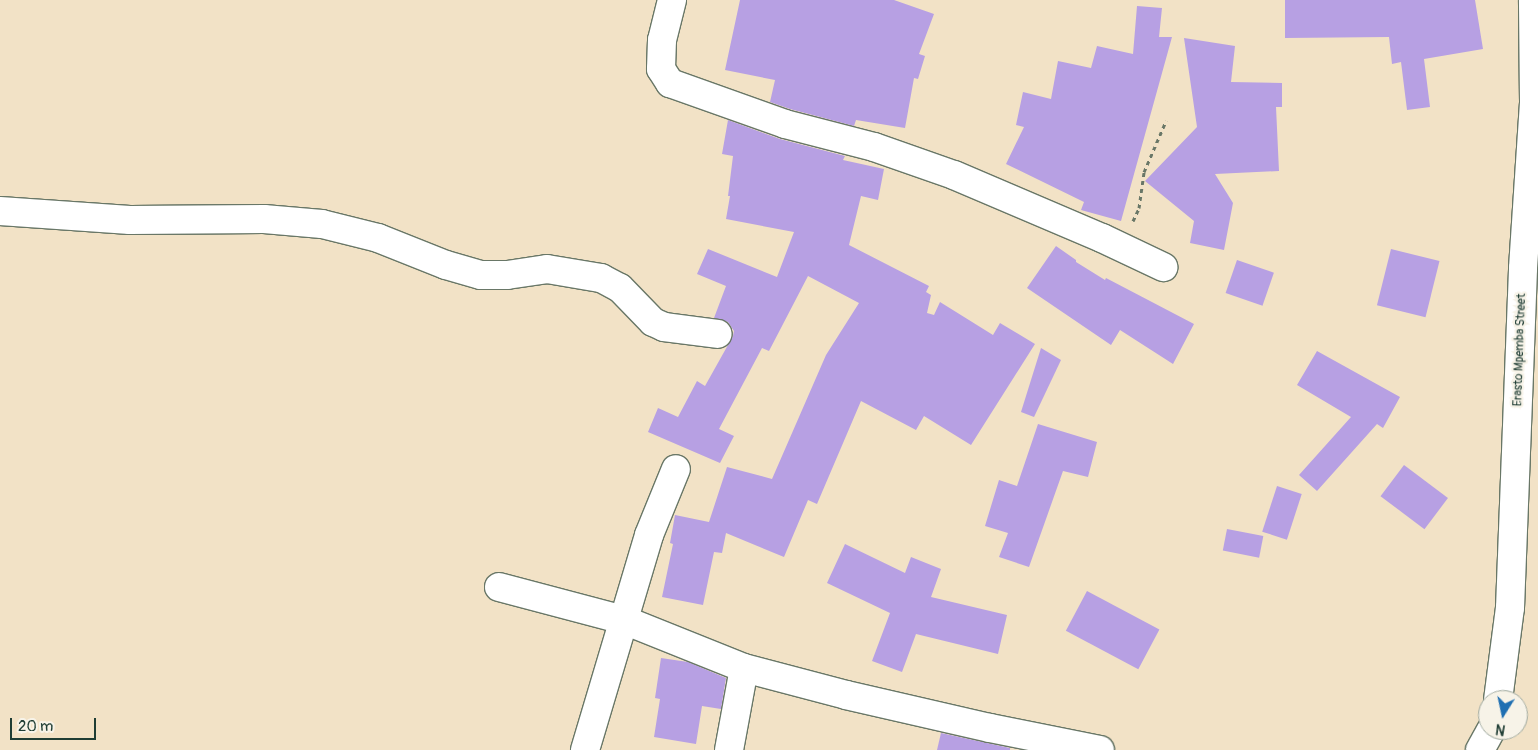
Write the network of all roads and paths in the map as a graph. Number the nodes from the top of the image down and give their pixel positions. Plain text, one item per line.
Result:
1 (672, 0) edge
2 (1533, 0) edge
3 (1535, 39) edge
4 (1166, 121) dead end
5 (0, 211) edge
6 (1122, 247) junction
7 (1163, 267) dead end
8 (1531, 268) edge
9 (718, 334) dead end
10 (676, 469) dead end
11 (499, 587) dead end
12 (624, 620) junction
13 (744, 668) junction
14 (1499, 690) edge
15 (585, 750) edge
16 (729, 750) edge
17 (1100, 750) edge

1 - 6 street
2 - 3 street, Erasto Mpemba Street
3 - 8 street, Erasto Mpemba Street
4 - 6 path
5 - 9 street
6 - 7 street
8 - 14 street, Erasto Mpemba Street
10 - 12 street
11 - 12 street
12 - 13 street
12 - 15 street
13 - 16 street
13 - 17 street

